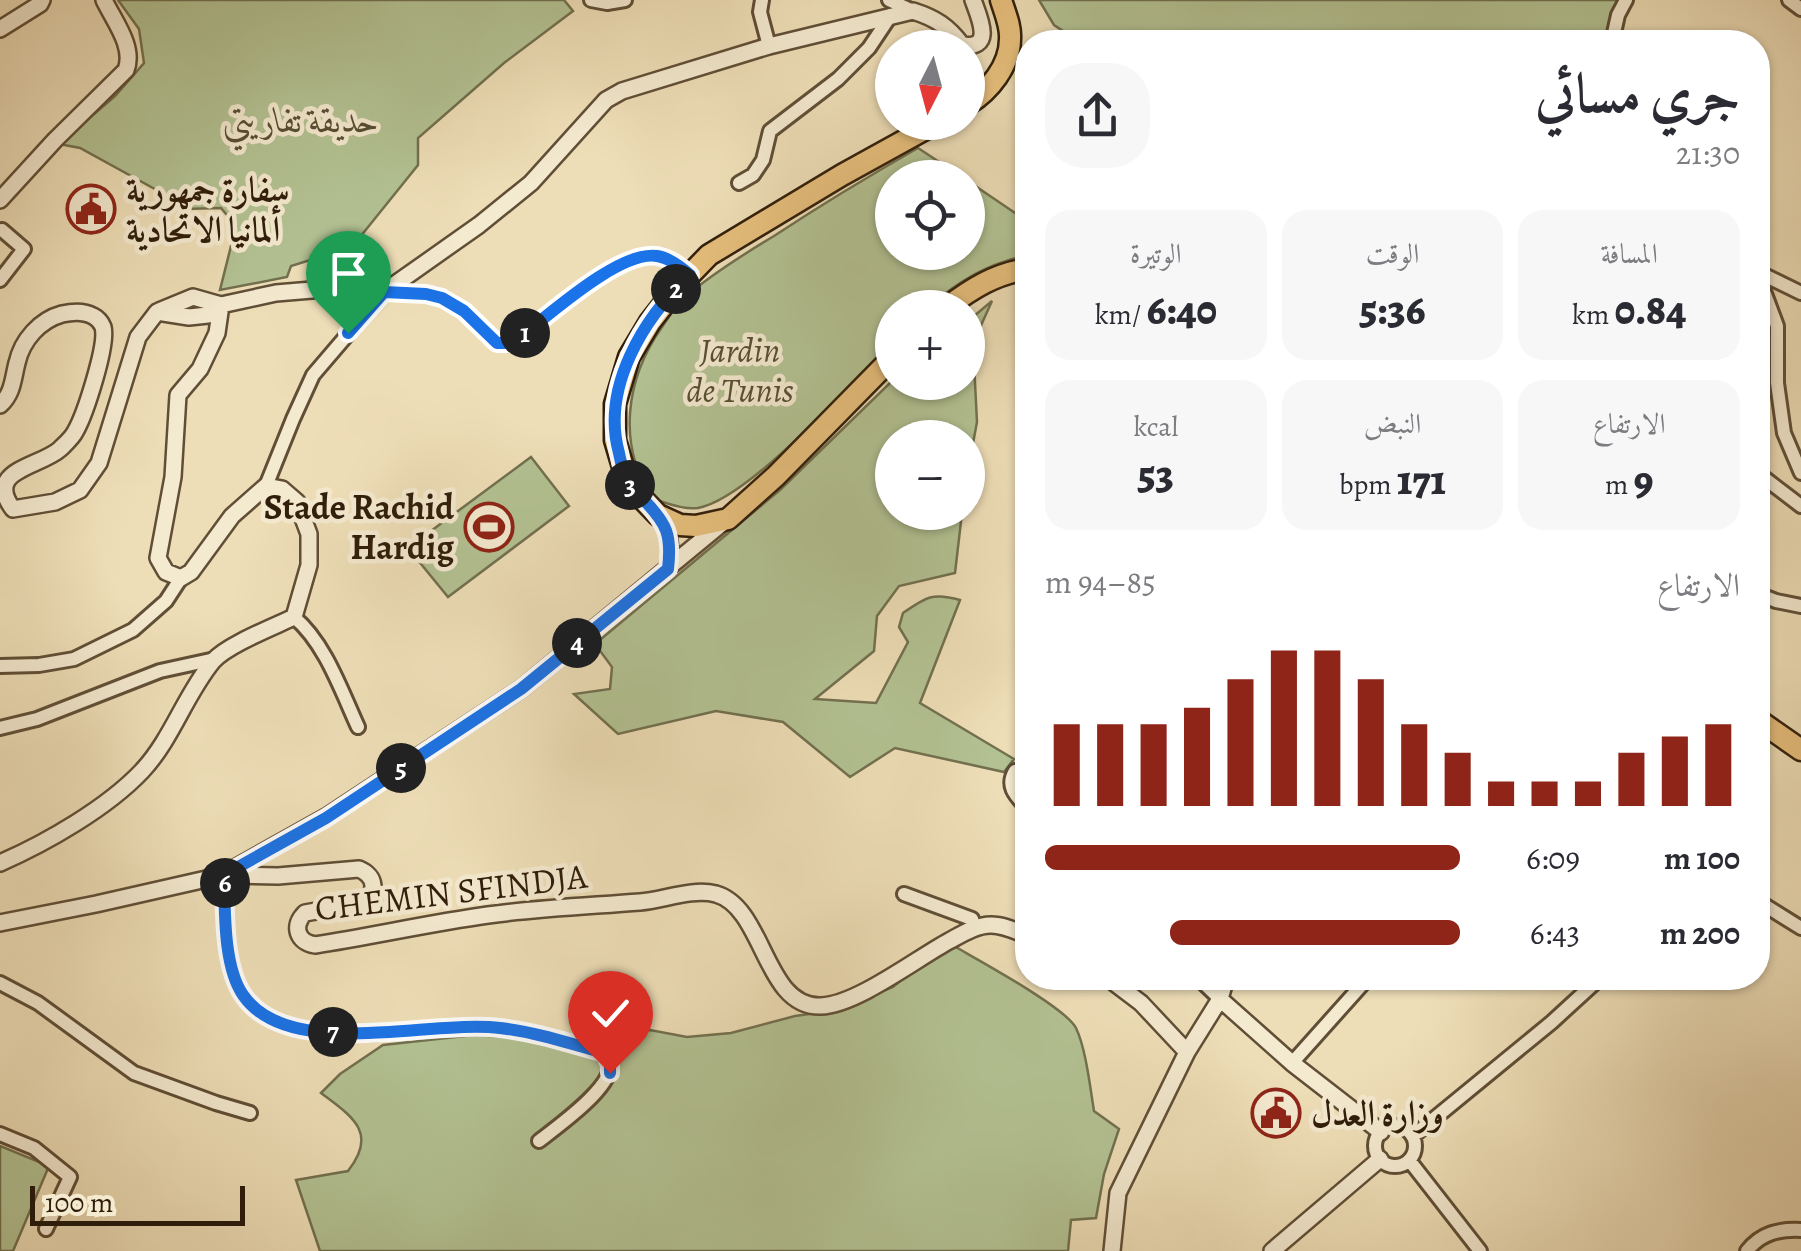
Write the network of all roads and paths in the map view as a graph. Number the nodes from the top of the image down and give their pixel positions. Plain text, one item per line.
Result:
1 (42, 0) edge
2 (104, 0) edge
3 (590, 0) edge
4 (625, 0) edge
5 (762, 0) edge
6 (973, 0) edge
7 (1001, 0) edge
8 (1626, 0) edge
9 (1789, 0) edge
10 (891, 7) edge
11 (1801, 9) edge
12 (0, 29) edge
13 (1615, 30) edge
14 (769, 46) junction
15 (985, 91) edge
16 (905, 140) edge
17 (739, 183) dead end
18 (0, 200) edge
19 (2, 230) edge
20 (1015, 271) edge
21 (690, 275) junction
22 (1770, 278) edge
23 (0, 280) edge
24 (970, 290) edge
25 (384, 292) junction
26 (1801, 293) edge
27 (221, 305) junction
28 (1770, 309) edge
29 (875, 375) edge
30 (0, 405) edge
31 (1801, 473) edge
32 (1770, 482) edge
33 (266, 486) junction
34 (1801, 506) edge
35 (7, 510) edge
36 (658, 514) junction
37 (728, 519) junction
38 (668, 569) junction
39 (181, 578) junction
40 (1770, 599) edge
41 (1801, 606) edge
42 (294, 617) junction
43 (215, 659) junction
44 (0, 666) edge
45 (358, 727) dead end
46 (0, 728) edge
47 (1770, 728) edge
48 (1801, 750) edge
49 (0, 863) edge
50 (224, 875) junction
51 (904, 894) dead end
52 (1770, 909) edge
53 (0, 923) edge
54 (975, 928) junction
55 (1801, 928) edge
56 (1015, 931) edge
57 (0, 984) edge
58 (1123, 990) edge
59 (1211, 990) edge
60 (1222, 990) edge
61 (1357, 990) edge
62 (1587, 990) edge
63 (1220, 998) junction
64 (1188, 1052) junction
65 (1292, 1063) junction
66 (250, 1114) dead end
67 (1381, 1132) junction
68 (0, 1134) edge
69 (1412, 1136) junction
70 (539, 1141) dead end
71 (1380, 1159) junction
72 (1409, 1160) junction
73 (46, 1229) dead end
74 (1801, 1230) edge
75 (1112, 1251) edge
76 (1272, 1251) edge
77 (1480, 1251) edge
78 (1747, 1251) edge

1 - 12 street
2 - 18 street
3 - 4 street
5 - 14 street
6 - 10 street
7 - 15 main road
8 - 13 street
9 - 11 street
10 - 14 street
10 - 17 street
14 - 25 street
16 - 21 main road
19 - 23 street
20 - 24 main road
21 - 25 street
21 - 36 main road
22 - 26 street
25 - 27 street
25 - 33 street
27 - 35 street
27 - 39 street
28 - 31 street
29 - 37 main road
30 - 35 street
32 - 34 street
33 - 39 street
33 - 42 street
36 - 37 main road
36 - 38 street
37 - 38 street
38 - 50 street
39 - 44 street
40 - 41 street
42 - 43 street
42 - 45 street
43 - 46 street
43 - 49 street
47 - 48 main road
50 - 53 street, CHEMIN SFINDJA
50 - 54 street, CHEMIN SFINDJA
50 - 70 street
51 - 54 street
52 - 55 street
54 - 56 street
57 - 66 street
58 - 64 street
59 - 63 street
60 - 63 street
61 - 65 street
62 - 69 street
63 - 64 street
63 - 65 street
64 - 75 street
65 - 67 street
67 - 69 street
67 - 71 street
68 - 73 street
69 - 72 street
71 - 72 street
71 - 76 street
72 - 77 street
74 - 78 street

